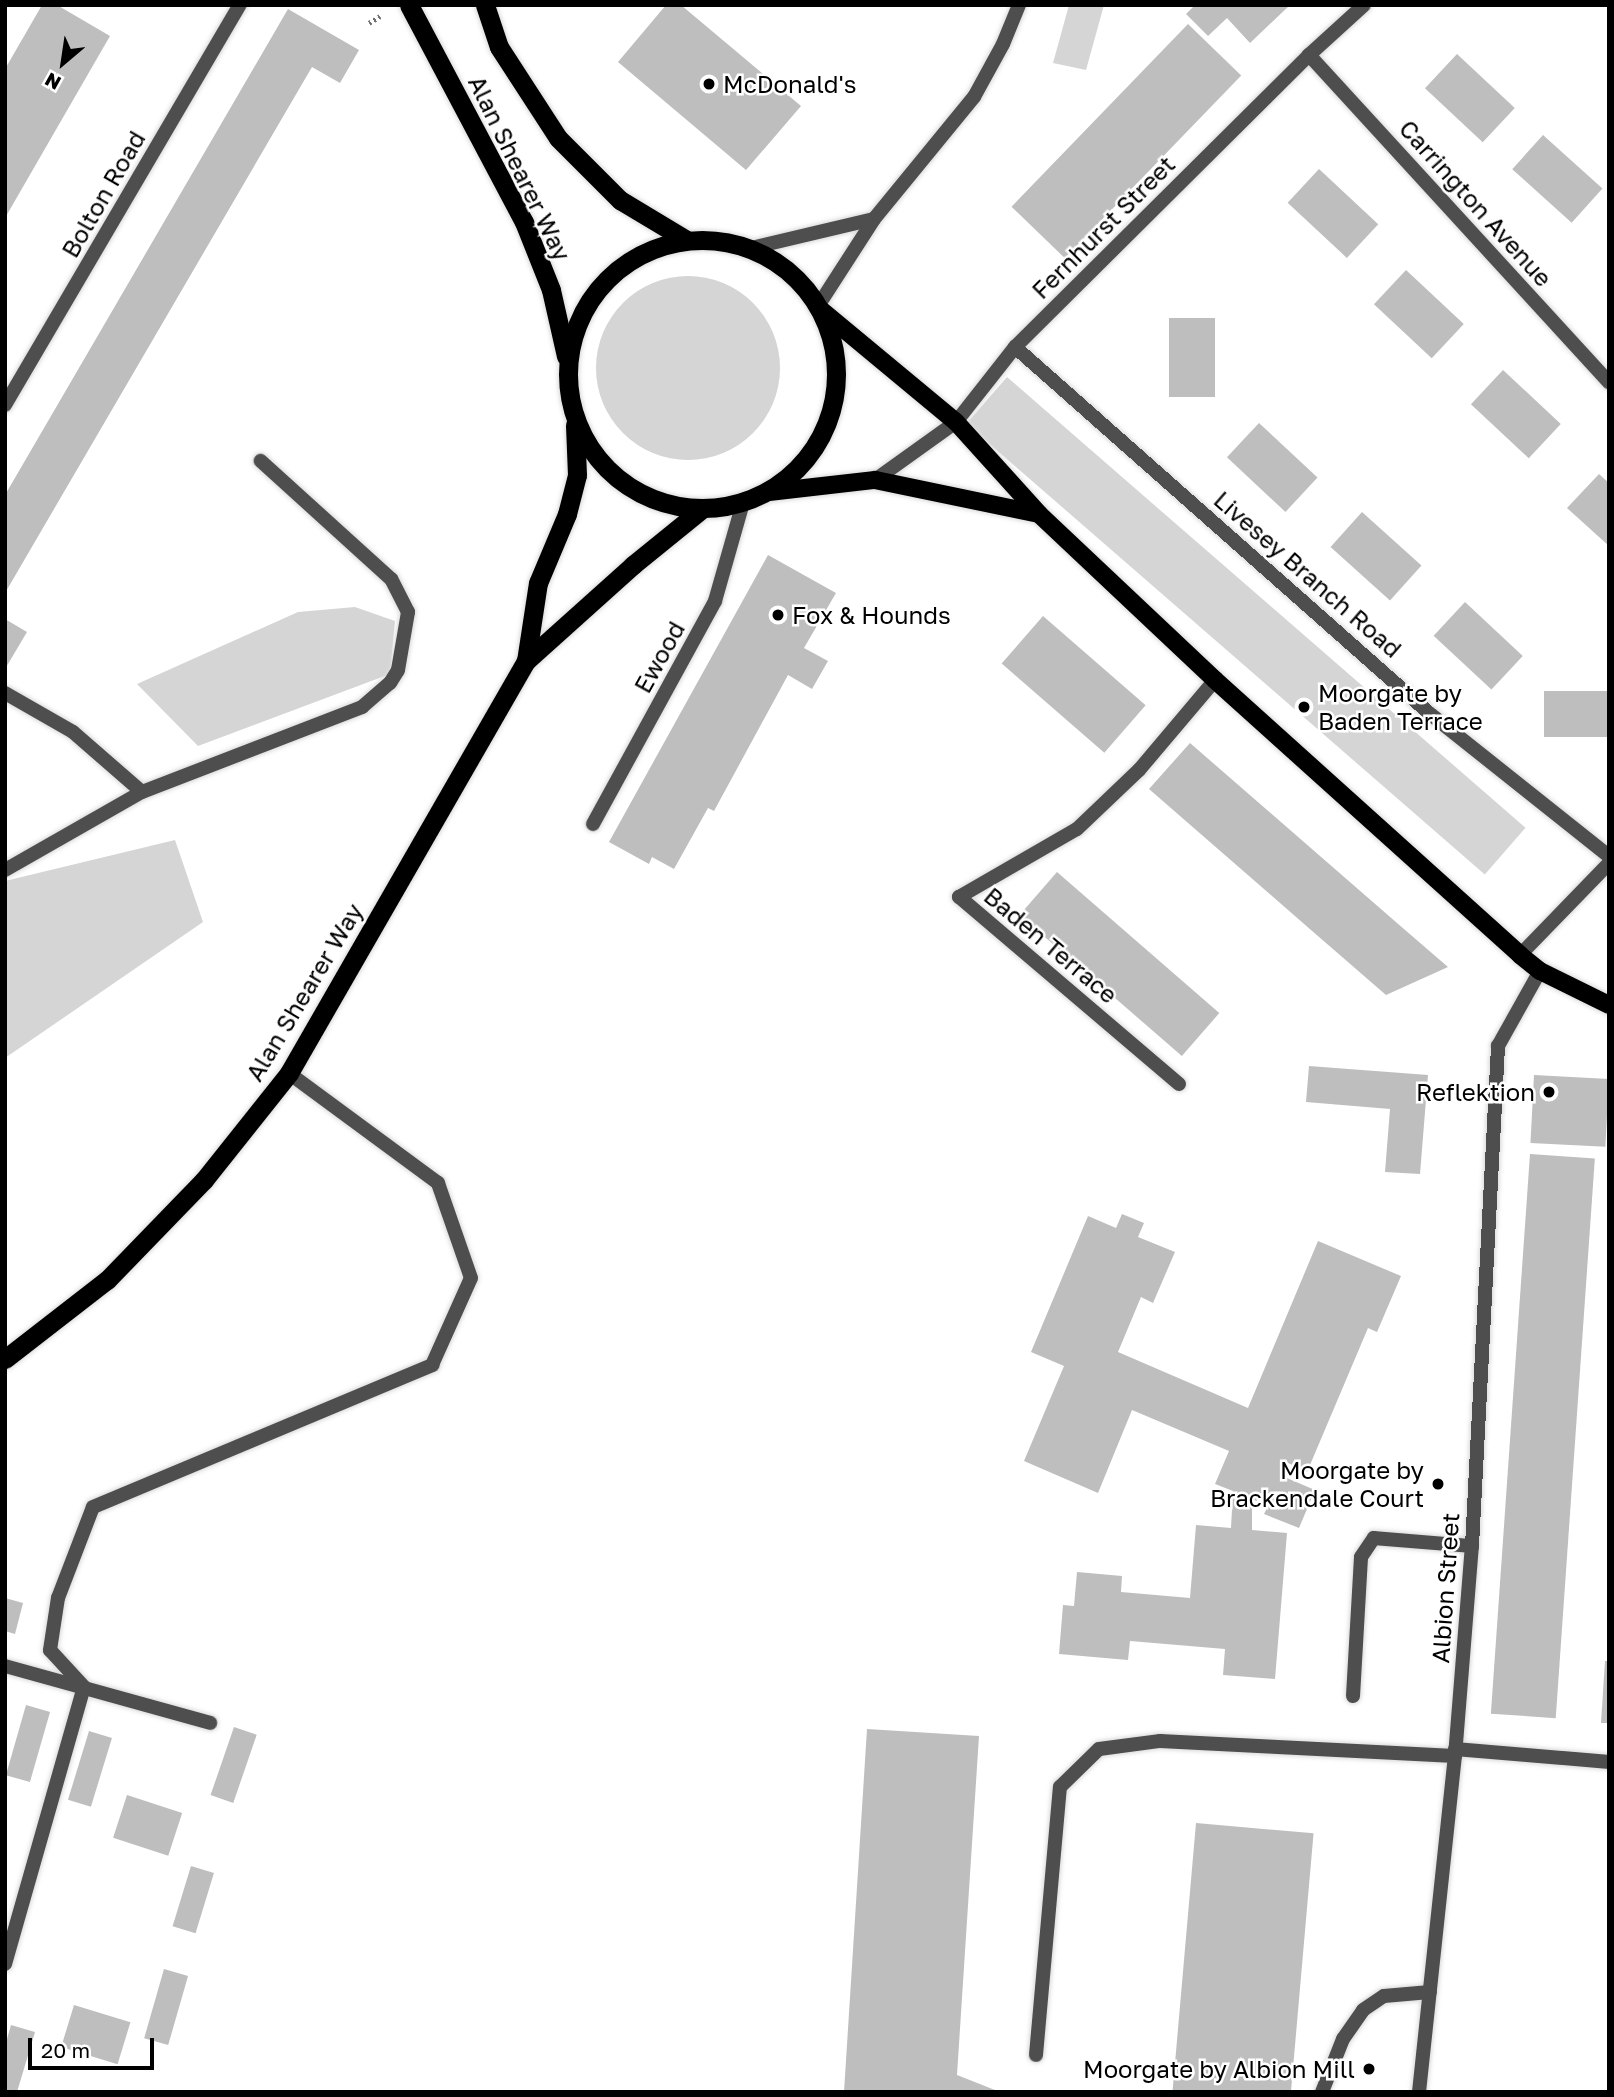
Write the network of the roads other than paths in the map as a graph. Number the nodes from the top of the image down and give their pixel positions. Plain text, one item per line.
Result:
1 (240, 5) edge
2 (409, 5) edge
3 (485, 5) edge
4 (1019, 5) edge
5 (1364, 5) edge
6 (1309, 55) junction
7 (874, 219) junction
8 (685, 239) junction
9 (751, 248) junction
10 (820, 308) junction
11 (1015, 347) junction
12 (567, 360) junction
13 (1609, 382) edge
14 (5, 405) edge
15 (956, 422) junction
16 (575, 424) junction
17 (261, 461) dead end
18 (874, 480) junction
19 (769, 492) junction
20 (743, 503) junction
21 (702, 509) junction
22 (1040, 513) junction
23 (526, 661) junction
24 (1215, 680) junction
25 (5, 693) edge
26 (142, 792) junction
27 (593, 824) dead end
28 (1609, 856) edge
29 (1609, 863) edge
30 (5, 870) edge
31 (1520, 955) junction
32 (1540, 971) junction
33 (1609, 1005) edge
34 (289, 1073) junction
35 (1179, 1084) dead end
36 (5, 1359) edge
37 (1472, 1546) junction
38 (5, 1666) edge
39 (84, 1687) junction
40 (1353, 1696) dead end
41 (210, 1723) dead end
42 (1455, 1752) junction
43 (1609, 1762) edge
44 (5, 1964) edge
45 (1430, 1992) junction
46 (1036, 2055) dead end
47 (1322, 2092) edge
48 (1419, 2092) edge

1 - 14 street, Bolton Road
2 - 12 highway, Alan Shearer Way
3 - 8 highway, Alan Shearer Way
4 - 7 street
5 - 6 street, Fernhurst Street
6 - 11 street, Fernhurst Street
6 - 13 street, Carrington Avenue
7 - 9 street
7 - 10 street
8 - 9 highway
8 - 12 highway
9 - 10 highway
10 - 15 main road
10 - 19 highway
11 - 15 street, Fernhurst Street
11 - 28 street, Livesey Branch Road
12 - 16 highway
15 - 18 street, Fernhurst Street
15 - 22 main road
16 - 21 highway
16 - 23 highway, Alan Shearer Way
17 - 26 street
18 - 19 main road
18 - 22 main road
19 - 20 highway
20 - 21 highway
20 - 27 street, Ewood
21 - 23 highway, Alan Shearer Way
22 - 24 main road
23 - 34 highway, Alan Shearer Way
24 - 31 main road
24 - 35 street, Baden Terrace
25 - 26 street
26 - 30 street
29 - 31 street
31 - 32 main road
32 - 33 main road
32 - 37 street, Albion Street
34 - 36 highway, Alan Shearer Way
34 - 39 street
37 - 40 street
37 - 42 street, Albion Street
38 - 39 street
39 - 41 street
39 - 44 street
42 - 43 street
42 - 45 street, Albion Street
42 - 46 street
45 - 47 street
45 - 48 street, Albion Street

